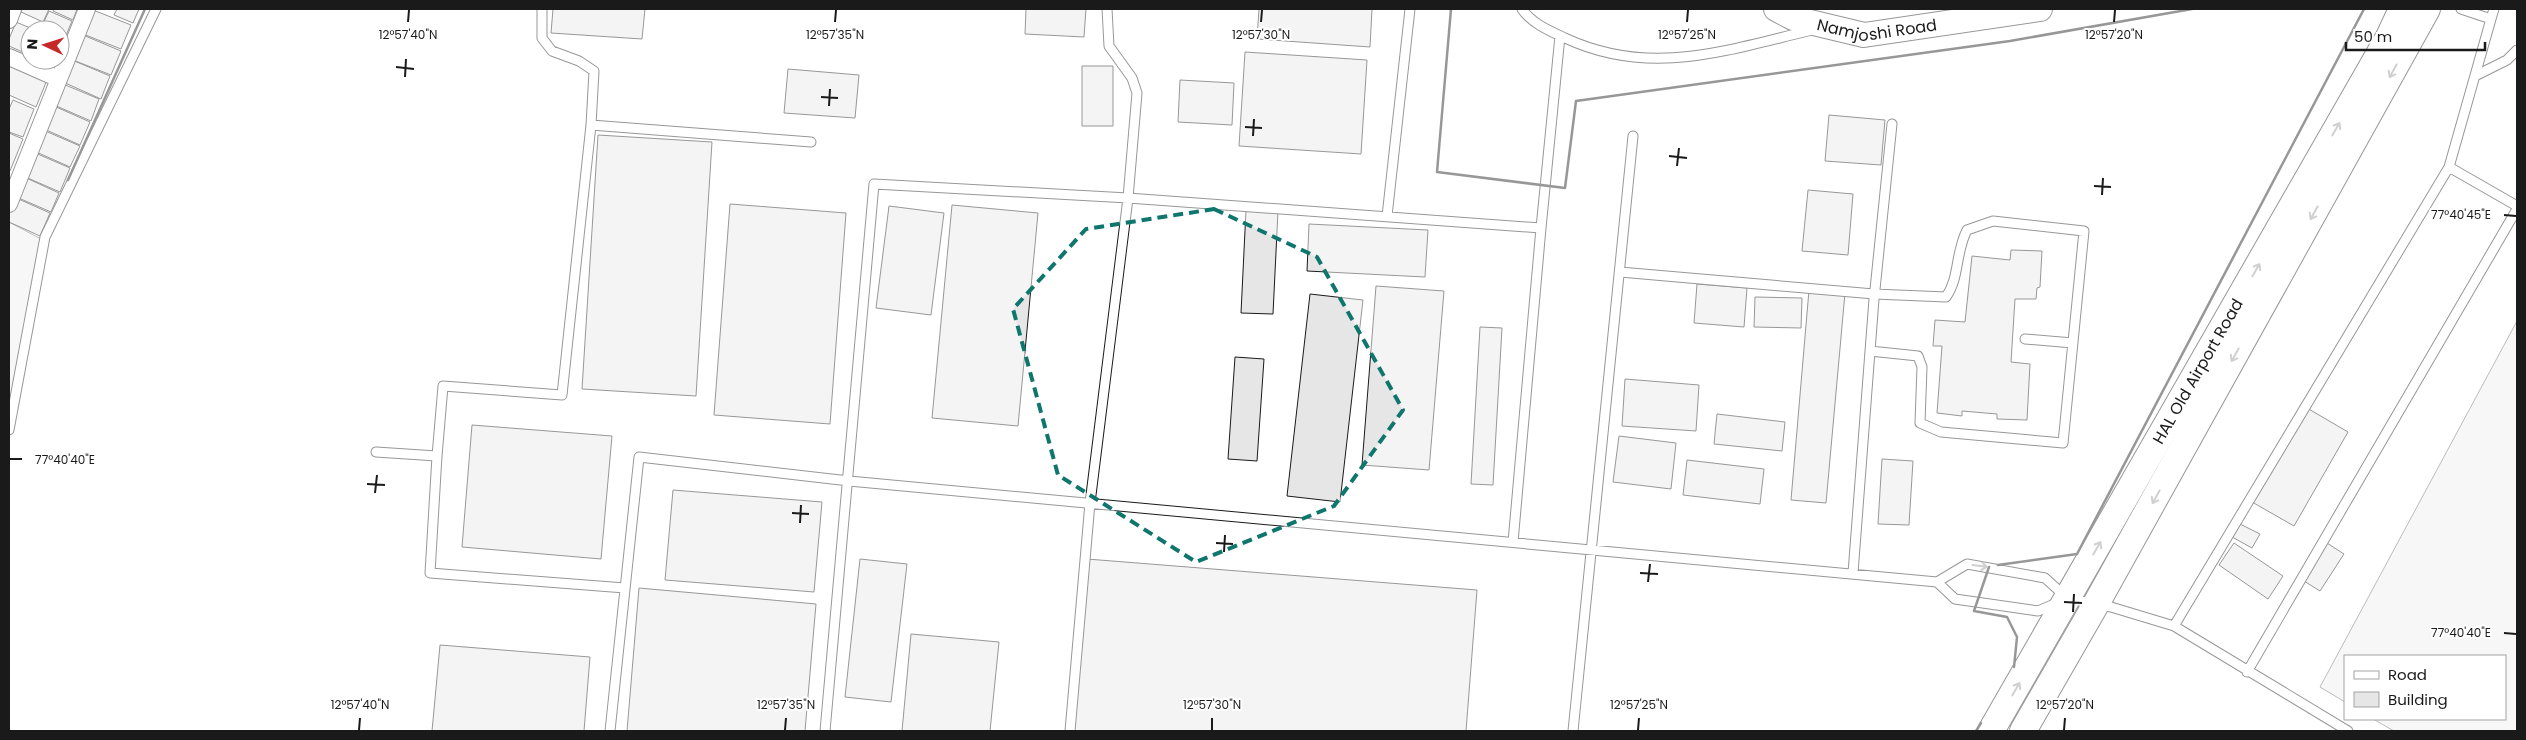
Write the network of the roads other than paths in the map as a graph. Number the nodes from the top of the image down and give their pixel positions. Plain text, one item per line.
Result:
1 (13, 9) edge
2 (87, 9) edge
3 (156, 9) edge
4 (542, 9) edge
5 (1107, 9) edge
6 (1410, 9) edge
7 (1522, 9) edge
8 (1776, 9) edge
9 (2040, 9) edge
10 (2461, 9) edge
11 (2494, 9) edge
12 (2415, 15) edge
13 (2491, 19) junction
14 (9, 20) edge
15 (1824, 27) junction
16 (1560, 36) junction
17 (2517, 50) edge
18 (9, 57) edge
19 (2475, 76) junction
20 (59, 79) junction
21 (1892, 124) dead end
22 (591, 125) junction
23 (1633, 136) dead end
24 (811, 142) dead end
25 (2449, 167) junction
26 (1128, 198) junction
27 (9, 204) edge
28 (2517, 208) edge
29 (1387, 216) junction
30 (1541, 228) junction
31 (1620, 272) junction
32 (1874, 294) junction
33 (2025, 339) dead end
34 (2074, 343) junction
35 (1870, 351) junction
36 (9, 430) edge
37 (376, 452) dead end
38 (437, 456) junction
39 (849, 481) junction
40 (1090, 503) junction
41 (1513, 542) junction
42 (1592, 549) junction
43 (1853, 573) junction
44 (1937, 582) junction
45 (625, 588) junction
46 (2068, 599) junction
47 (2096, 604) junction
48 (2174, 626) junction
49 (2247, 672) junction
50 (610, 731) edge
51 (826, 731) edge
52 (1070, 731) edge
53 (1573, 731) edge
54 (1991, 731) edge
55 (2023, 731) edge
56 (2348, 731) edge

1 - 14 street
2 - 20 street
3 - 36 lane
4 - 22 lane
5 - 26 lane
6 - 29 lane
7 - 16 lane
8 - 15 main road, Namjoshi Road
9 - 15 main road, Namjoshi Road
10 - 13 lane
11 - 13 lane
46 -> 12 main road, HAL Old Airport Road
12 -> 47 main road, HAL Old Airport Road
13 - 19 lane
15 - 16 lane
16 - 30 lane
17 - 19 lane
18 - 20 street
19 - 25 lane
20 - 27 street
21 - 32 lane
22 - 24 lane
22 - 38 lane
23 - 31 lane
25 - 28 lane
25 - 48 lane
26 - 29 lane
26 - 39 lane
26 - 40 lane
28 - 49 lane
29 - 30 lane
30 - 41 lane
31 - 32 lane
31 - 42 lane
32 - 34 lane
32 - 35 lane
33 - 34 lane
34 - 35 lane
35 - 43 lane
37 - 38 lane
38 - 45 lane
39 - 40 lane
39 - 45 lane
39 - 51 lane
40 - 41 lane
40 - 52 lane
41 - 42 lane
42 - 43 lane
42 - 53 lane
43 - 44 lane
44 - 46 lane
44 -> 46 lane
45 - 50 lane
46 - 47 lane
54 -> 46 main road, HAL Old Airport Road
47 - 48 lane
47 - 55 main road, HAL Old Airport Road
48 - 49 lane
49 - 56 lane

